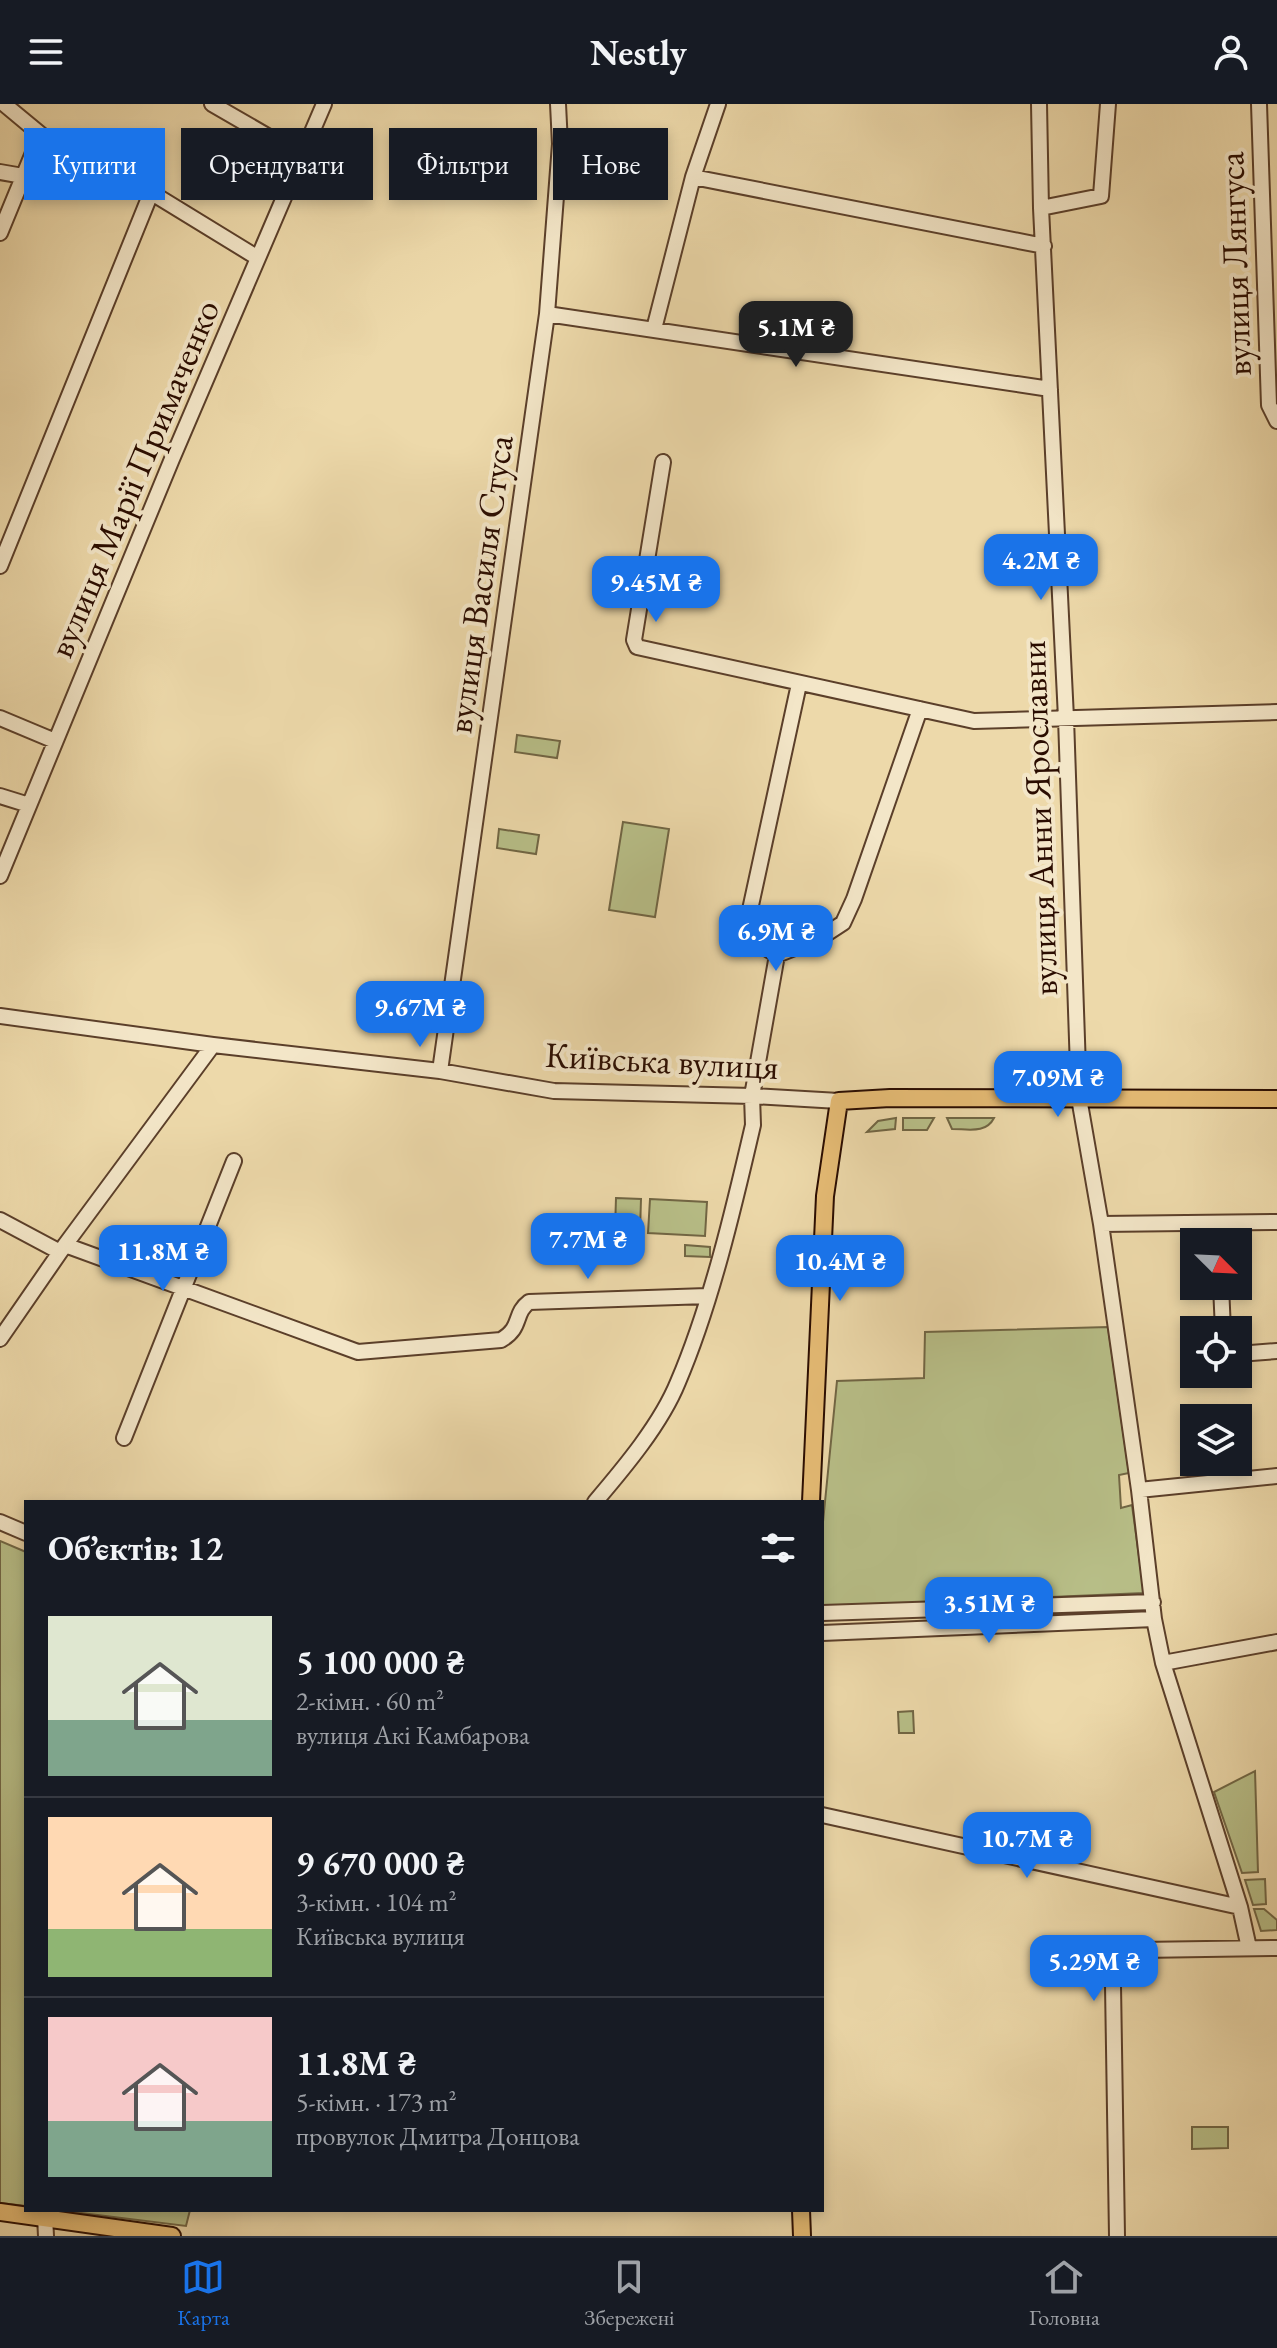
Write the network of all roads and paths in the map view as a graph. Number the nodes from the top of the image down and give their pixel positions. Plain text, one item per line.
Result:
1 (4, 104) edge
2 (212, 104) edge
3 (324, 104) edge
4 (558, 104) edge
5 (718, 104) edge
6 (1039, 104) edge
7 (1108, 104) edge
8 (1259, 104) edge
9 (33, 128) edge
10 (254, 128) edge
11 (314, 128) edge
12 (0, 172) edge
13 (23, 176) joint
14 (693, 177) junction
15 (148, 200) edge
16 (163, 200) edge
17 (283, 200) edge
18 (1041, 208) junction
19 (0, 233) edge
20 (1044, 246) junction
21 (258, 258) junction
22 (547, 314) junction
23 (654, 329) junction
24 (1050, 389) junction
25 (1277, 421) edge
26 (663, 462) dead end
27 (0, 566) edge
28 (799, 684) junction
29 (920, 709) junction
30 (1277, 712) edge
31 (0, 718) edge
32 (1066, 718) junction
33 (55, 741) junction
34 (0, 796) edge
35 (29, 805) junction
36 (0, 876) edge
37 (777, 955) junction
38 (0, 1016) edge
39 (213, 1045) junction
40 (440, 1071) junction
41 (752, 1096) junction
42 (1079, 1098) junction
43 (1277, 1099) edge
44 (839, 1101) junction
45 (234, 1161) dead end
46 (0, 1220) edge
47 (1277, 1222) edge
48 (1217, 1223) junction
49 (1101, 1224) junction
50 (1217, 1228) edge
51 (62, 1249) junction
52 (185, 1289) junction
53 (707, 1296) junction
54 (0, 1339) edge
55 (1277, 1351) edge
56 (1252, 1353) edge
57 (124, 1438) dead end
58 (1277, 1476) edge
59 (1139, 1490) junction
60 (597, 1500) edge
61 (811, 1500) edge
62 (0, 1522) edge
63 (24, 1532) edge
64 (1153, 1602) junction
65 (824, 1613) edge
66 (1154, 1619) junction
67 (824, 1633) edge
68 (1277, 1642) edge
69 (1163, 1663) junction
70 (824, 1815) edge
71 (1240, 1907) junction
72 (1249, 1948) junction
73 (1277, 1948) edge
74 (0, 2212) edge
75 (801, 2212) edge
76 (45, 2216) junction
77 (46, 2236) edge
78 (172, 2236) edge
79 (802, 2236) edge
80 (1117, 2236) edge

1 - 9 street
2 - 10 street
3 - 11 street, вулиця Марії Примаченко
4 - 22 street, вулиця Василя Стуса
5 - 14 street
6 - 18 street, вулиця Анни Ярославни
7 - 18 street
8 - 25 street, вулиця Лянгуса
12 - 13 street
13 - 19 street
14 - 20 street
14 - 23 street
15 - 27 street
16 - 21 street
17 - 21 street, вулиця Марії Примаченко
18 - 20 street, вулиця Анни Ярославни
20 - 24 street, вулиця Анни Ярославни
21 - 33 street, вулиця Марії Примаченко
22 - 23 street
22 - 40 street, вулиця Василя Стуса
23 - 24 street
24 - 32 street, вулиця Анни Ярославни
26 - 28 street
28 - 29 street
28 - 37 street
29 - 32 street
29 - 37 street
30 - 32 street
31 - 33 street
32 - 42 street, вулиця Анни Ярославни
33 - 35 street, вулиця Марії Примаченко
34 - 35 street
35 - 36 street, вулиця Марії Примаченко
37 - 41 street
38 - 39 street, Київська вулиця
39 - 40 street, Київська вулиця
39 - 51 street
40 - 41 street, Київська вулиця
41 - 44 street, Київська вулиця
41 - 53 street
42 - 43 main road, Київська вулиця
42 - 44 main road, Київська вулиця
42 - 49 street, вулиця Анни Ярославни
44 - 61 main road
45 - 52 street
46 - 51 street
47 - 48 street
48 - 49 street
48 - 50 street
49 - 59 street, вулиця Анни Ярославни
51 - 52 street
51 - 54 street
52 - 53 street
52 - 57 street
53 - 60 street
55 - 56 street
58 - 59 street
59 - 64 street, вулиця Анни Ярославни
62 - 63 street
64 - 65 street
64 - 66 street, вулиця Анни Ярославни
66 - 67 street
66 - 69 street, вулиця Анни Ярославни
68 - 69 street
69 - 71 street, вулиця Анни Ярославни
70 - 71 street
71 - 72 street, вулиця Анни Ярославни
72 - 73 street
72 - 80 street
74 - 76 main road
75 - 79 main road
76 - 77 street
76 - 78 main road

